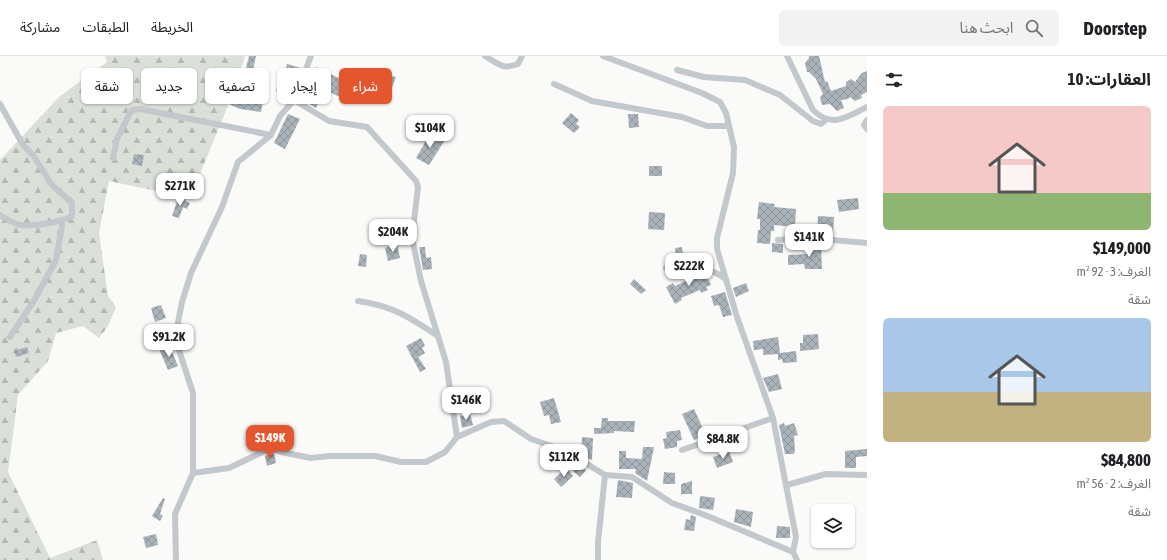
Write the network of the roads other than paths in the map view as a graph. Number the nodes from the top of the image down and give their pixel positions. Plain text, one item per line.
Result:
1 (311, 56) edge
2 (485, 56) edge
3 (522, 56) edge
4 (603, 56) edge
5 (787, 56) edge
6 (306, 68) edge
7 (677, 70) dead end
8 (554, 84) dead end
9 (0, 104) edge
10 (290, 104) edge
11 (301, 104) edge
12 (867, 107) edge
13 (826, 120) junction
14 (867, 120) edge
15 (729, 126) junction
16 (867, 130) edge
17 (271, 135) junction
18 (113, 158) dead end
19 (0, 215) edge
20 (61, 220) junction
21 (778, 240) dead end
22 (867, 243) edge
23 (666, 268) dead end
24 (726, 279) junction
25 (358, 301) dead end
26 (438, 336) junction
27 (10, 337) dead end
28 (773, 418) junction
29 (457, 437) junction
30 (682, 450) dead end
31 (193, 473) junction
32 (606, 475) junction
33 (866, 475) dead end
34 (787, 485) junction
35 (793, 552) junction
36 (176, 560) edge
37 (598, 560) edge
38 (797, 560) edge

1 - 6 street
2 - 3 street
4 - 15 street
5 - 13 street
7 - 13 street
8 - 15 street
9 - 20 street
10 - 17 street
11 - 26 street
12 - 13 street
14 - 16 street
15 - 24 street
17 - 18 street
17 - 31 street
19 - 20 street
20 - 27 street
21 - 22 street
23 - 24 street
24 - 28 street
25 - 26 street
26 - 29 street
28 - 30 street
28 - 34 street
29 - 31 street
29 - 32 street
31 - 36 street
32 - 35 street
32 - 37 street
33 - 34 street
34 - 35 street
35 - 38 street

